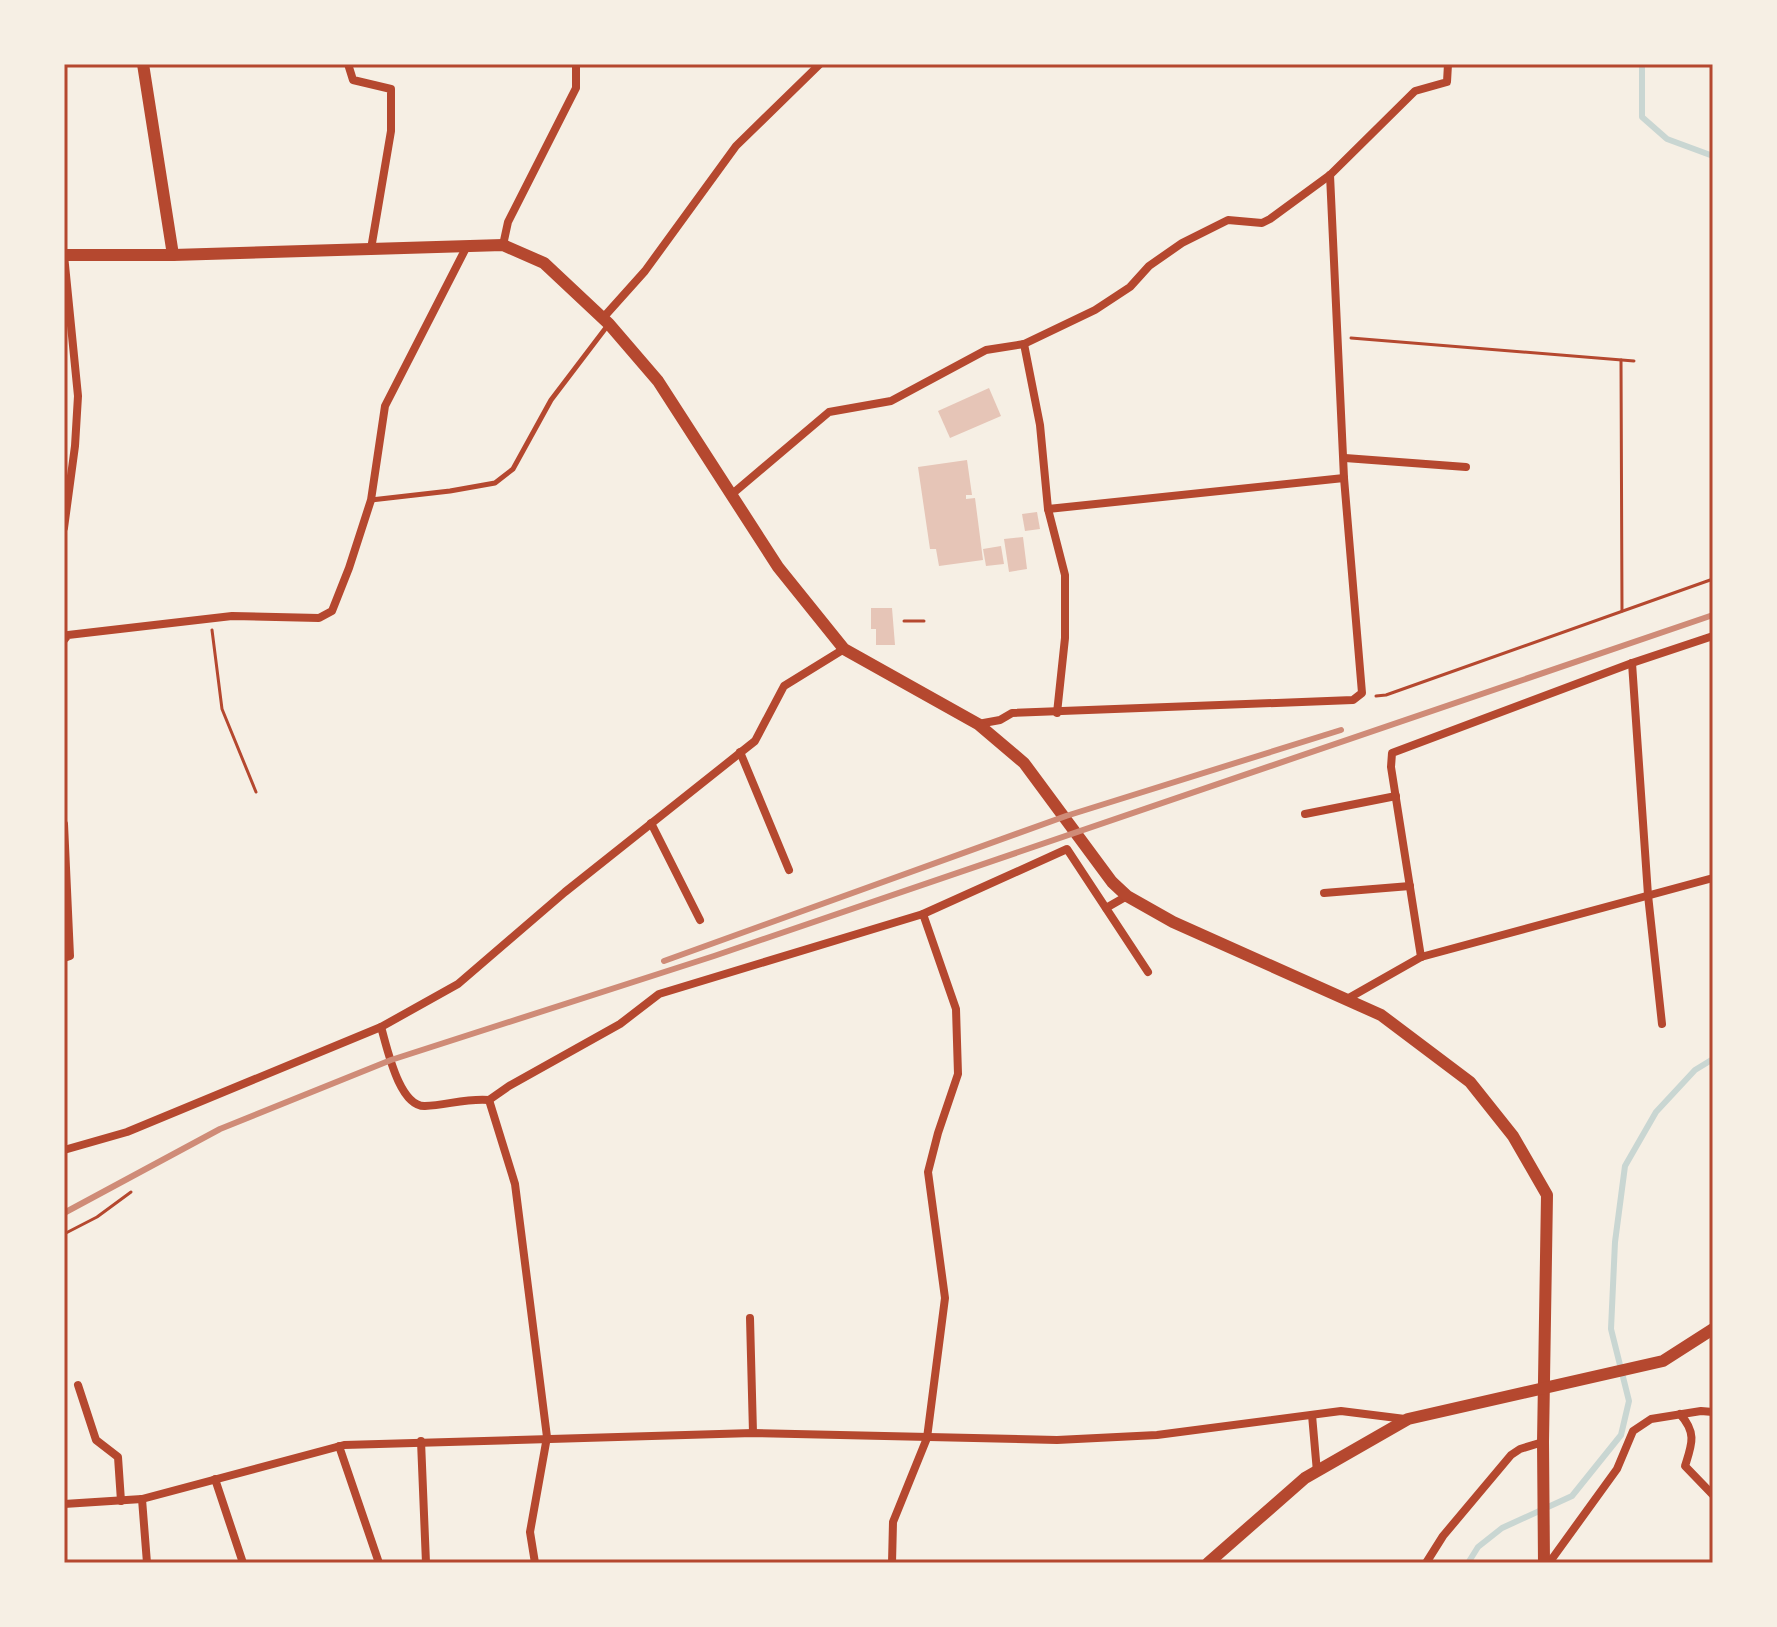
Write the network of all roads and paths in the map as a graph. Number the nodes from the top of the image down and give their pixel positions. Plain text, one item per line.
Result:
1 (143, 64) edge
2 (348, 64) edge
3 (576, 64) edge
4 (820, 64) edge
5 (1448, 64) edge
6 (1330, 175) junction
7 (503, 245) junction
8 (467, 246) junction
9 (371, 249) junction
10 (64, 255) edge
11 (173, 255) junction
12 (606, 322) junction
13 (1337, 337) junction
14 (1024, 344) junction
15 (1621, 360) junction
16 (1634, 361) dead end
17 (1345, 458) junction
18 (1466, 467) dead end
19 (1344, 478) junction
20 (67, 484) edge
21 (731, 495) junction
22 (371, 500) junction
23 (1048, 509) junction
24 (64, 528) edge
25 (1713, 579) edge
26 (1622, 611) junction
27 (211, 619) junction
28 (904, 621) dead end
29 (924, 621) dead end
30 (64, 623) edge
31 (1713, 636) edge
32 (66, 637) edge
33 (844, 649) junction
34 (1632, 663) junction
35 (1356, 698) junction
36 (1057, 713) junction
37 (978, 724) junction
38 (740, 752) junction
39 (256, 792) dead end
40 (1396, 796) junction
41 (1305, 814) dead end
42 (651, 823) junction
43 (64, 824) edge
44 (789, 870) dead end
45 (1713, 878) edge
46 (1410, 886) junction
47 (1324, 893) dead end
48 (1648, 895) junction
49 (1127, 896) junction
50 (1106, 908) junction
51 (923, 914) junction
52 (700, 920) dead end
53 (1421, 957) junction
54 (64, 958) edge
55 (1148, 972) dead end
56 (1347, 999) junction
57 (1662, 1024) dead end
58 (381, 1027) junction
59 (489, 1100) junction
60 (64, 1150) edge
61 (131, 1192) dead end
62 (64, 1234) edge
63 (750, 1318) dead end
64 (1713, 1329) edge
65 (78, 1385) dead end
66 (1544, 1389) junction
67 (1713, 1412) edge
68 (1680, 1414) junction
69 (1312, 1415) junction
70 (1408, 1419) junction
71 (753, 1433) junction
72 (547, 1437) junction
73 (927, 1438) junction
74 (421, 1441) junction
75 (1543, 1442) junction
76 (339, 1446) junction
77 (1317, 1472) junction
78 (215, 1479) junction
79 (1713, 1495) edge
80 (142, 1499) junction
81 (121, 1501) junction
82 (64, 1504) edge
83 (147, 1563) edge
84 (243, 1563) edge
85 (379, 1563) edge
86 (426, 1563) edge
87 (535, 1563) edge
88 (892, 1563) edge
89 (1208, 1563) edge
90 (1426, 1563) edge
91 (1547, 1563) edge

1 - 11 street
2 - 9 street
3 - 7 street
4 - 12 street
5 - 6 street
6 - 13 street
6 - 14 street
7 - 8 street
7 - 12 street
8 - 9 street
8 - 22 street
9 - 11 street
10 - 11 street
10 - 20 street
12 - 21 street
12 - 22 lane
13 - 15 path
13 - 17 street
14 - 21 street
14 - 23 street
15 - 16 path
15 - 26 path
17 - 18 street
17 - 19 street
19 - 23 street
19 - 35 street
20 - 24 street
21 - 33 street
22 - 27 street
23 - 36 street
25 - 26 path
26 - 35 path
27 - 32 street
27 - 39 path
28 - 29 path
30 - 32 street
31 - 34 street
33 - 37 street
33 - 38 street
34 - 40 street
34 - 48 street
35 - 36 street
36 - 37 street
37 - 49 street
38 - 42 street
38 - 44 street
40 - 41 street
40 - 46 street
42 - 52 street
42 - 58 street
43 - 54 street
45 - 48 street
46 - 47 street
46 - 53 street
48 - 53 street
48 - 57 street
49 - 50 street
49 - 56 street
50 - 51 street
50 - 55 street
51 - 59 street
51 - 73 street
53 - 56 street
56 - 66 street
58 - 59 street
58 - 60 street
59 - 72 street
61 - 62 path
63 - 71 street
64 - 66 street
65 - 81 street
66 - 70 street
66 - 75 street
67 - 68 street
68 - 79 street
68 - 91 street
69 - 70 street
69 - 73 street
69 - 77 street
70 - 77 street
71 - 72 street
71 - 73 street
72 - 74 street
72 - 87 street
73 - 88 street
74 - 76 street
74 - 86 street
75 - 90 street
75 - 91 street
76 - 78 street
76 - 85 street
77 - 89 street
78 - 80 street
78 - 84 street
80 - 81 street
80 - 83 street
81 - 82 street

